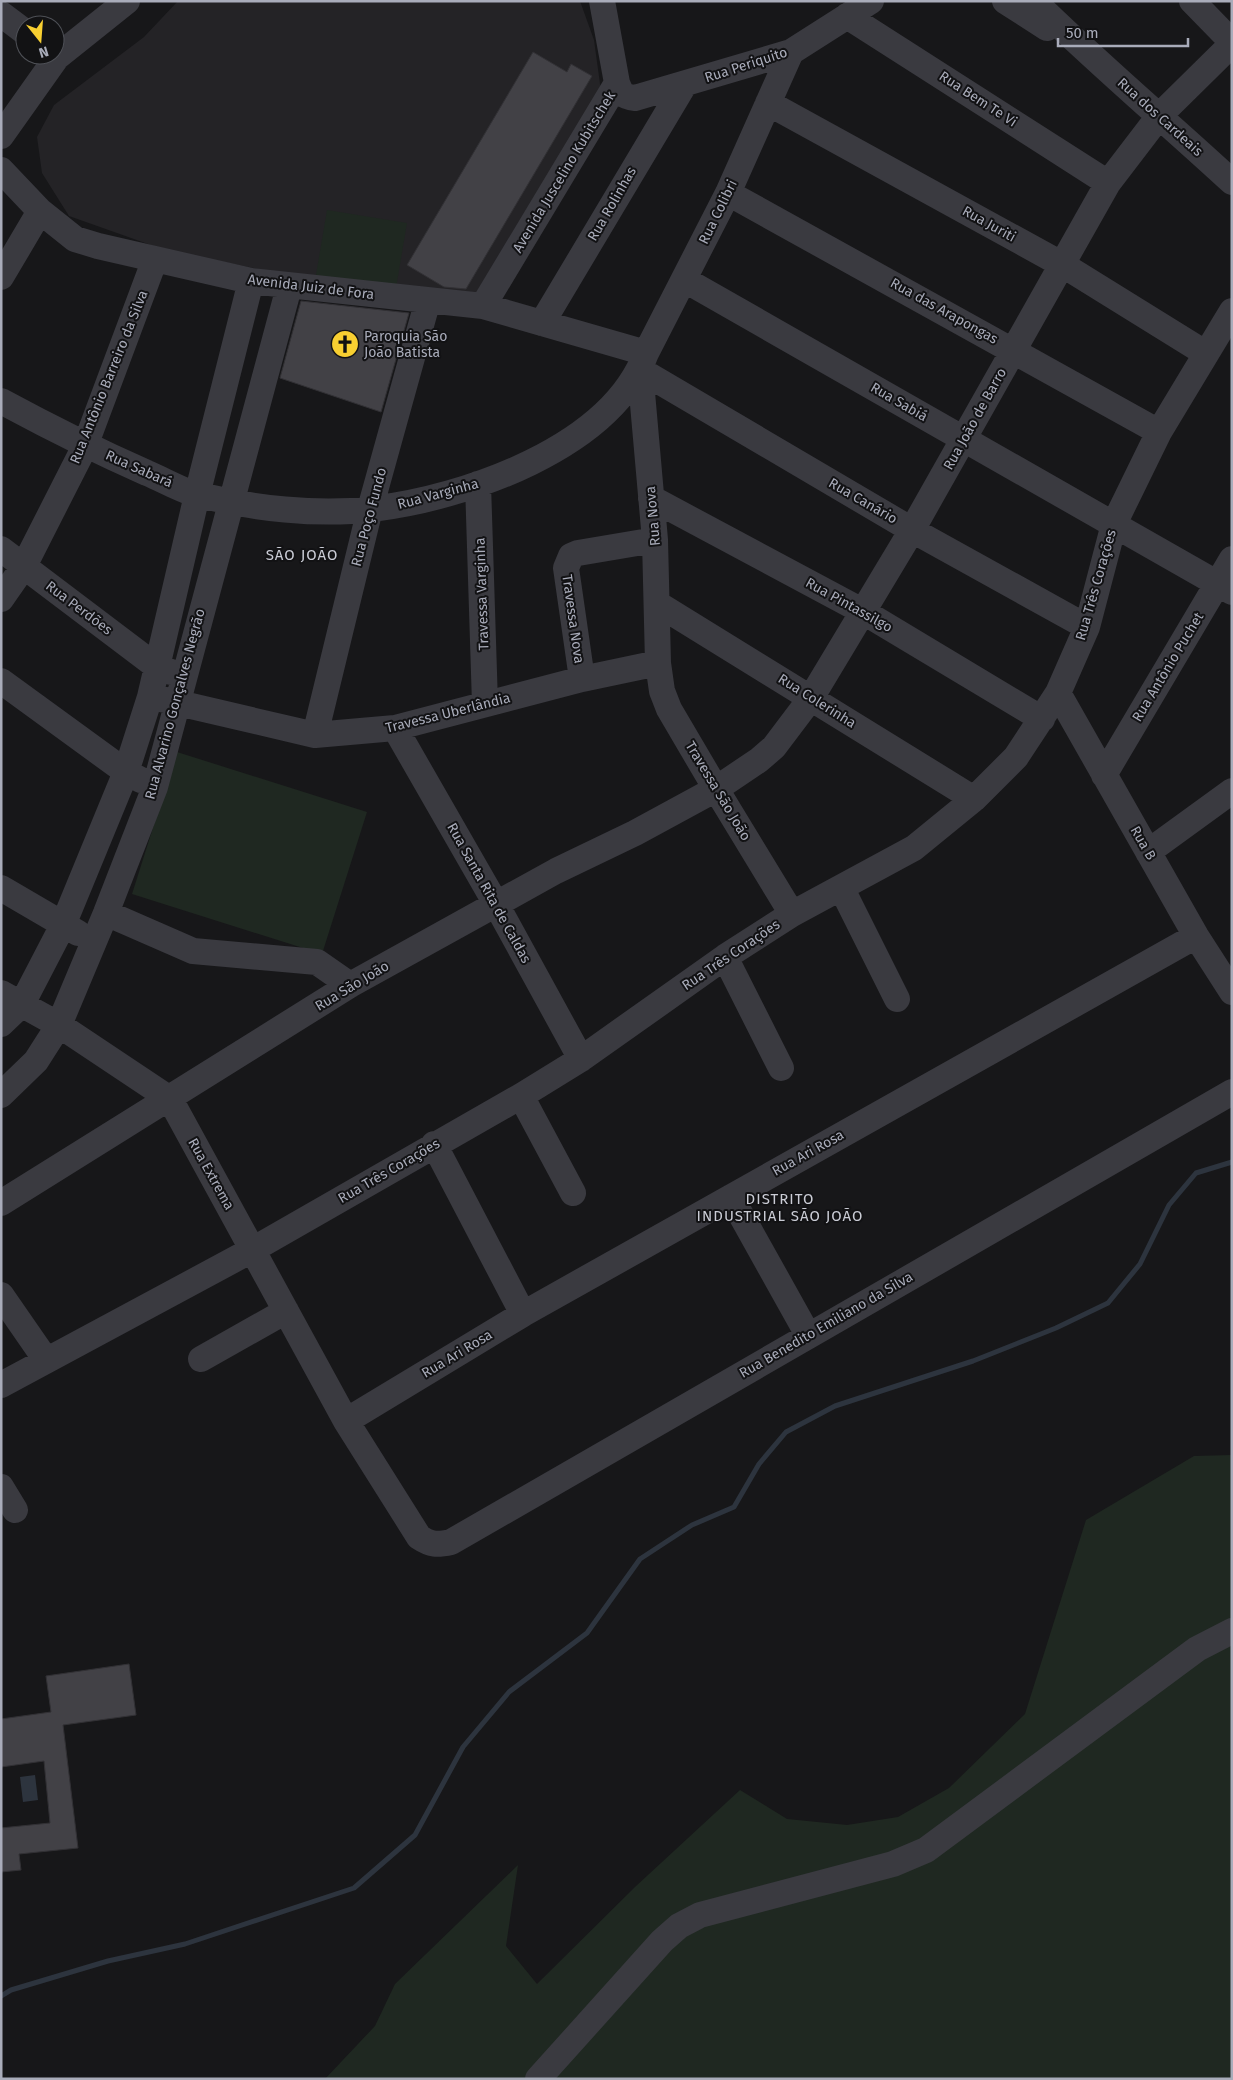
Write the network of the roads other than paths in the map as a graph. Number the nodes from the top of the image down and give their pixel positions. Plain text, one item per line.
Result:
1 (127, 1) edge
2 (602, 1) edge
3 (871, 1) edge
4 (1005, 1) edge
5 (1034, 1) edge
6 (1192, 1) edge
7 (1, 14) edge
8 (847, 16) junction
9 (15, 24) edge
10 (1232, 43) edge
11 (65, 49) edge
12 (791, 52) junction
13 (1088, 54) junction
14 (50, 65) edge
15 (617, 82) junction
16 (684, 85) junction
17 (768, 103) junction
18 (1160, 115) junction
19 (1, 136) edge
20 (1, 170) edge
21 (1232, 182) edge
22 (1108, 183) junction
23 (728, 193) junction
24 (40, 210) junction
25 (155, 259) junction
26 (1063, 265) junction
27 (1, 277) edge
28 (685, 280) junction
29 (251, 281) junction
30 (289, 287) junction
31 (428, 300) junction
32 (483, 306) junction
33 (1232, 311) edge
34 (542, 323) junction
35 (1014, 350) junction
36 (1205, 353) junction
37 (643, 362) junction
38 (1, 401) edge
39 (1159, 432) junction
40 (965, 439) junction
41 (85, 446) junction
42 (478, 484) junction
43 (197, 495) junction
44 (651, 498) junction
45 (230, 501) junction
46 (370, 510) junction
47 (1114, 524) junction
48 (912, 530) junction
49 (655, 540) junction
50 (1, 549) edge
51 (1232, 559) edge
52 (24, 566) junction
53 (1224, 588) edge
54 (1, 599) edge
55 (658, 604) junction
56 (862, 611) junction
57 (1087, 627) junction
58 (658, 663) junction
59 (157, 667) junction
60 (184, 675) junction
61 (582, 679) junction
62 (1, 681) edge
63 (1058, 693) junction
64 (150, 697) junction
65 (811, 698) junction
66 (178, 704) junction
67 (485, 704) junction
68 (1042, 720) junction
69 (395, 728) junction
70 (315, 735) junction
71 (126, 772) junction
72 (1104, 776) junction
73 (155, 787) junction
74 (716, 789) junction
75 (1230, 791) edge
76 (974, 799) junction
77 (1148, 852) junction
78 (1, 888) edge
79 (842, 889) junction
80 (496, 904) junction
81 (106, 913) junction
82 (792, 914) junction
83 (63, 925) junction
84 (1196, 936) junction
85 (94, 942) junction
86 (725, 957) junction
87 (350, 985) junction
88 (1232, 992) edge
89 (12, 999) edge
90 (897, 999) dead end
91 (1, 1024) edge
92 (59, 1025) junction
93 (581, 1059) junction
94 (781, 1068) dead end
95 (1232, 1092) edge
96 (1, 1095) edge
97 (521, 1096) junction
98 (170, 1099) junction
99 (434, 1144) junction
100 (573, 1193) dead end
101 (731, 1197) junction
102 (1, 1203) edge
103 (252, 1250) junction
104 (1, 1295) edge
105 (286, 1311) junction
106 (523, 1314) junction
107 (808, 1335) junction
108 (201, 1359) dead end
109 (46, 1360) junction
110 (1, 1385) edge
111 (346, 1421) junction
112 (1, 1487) edge
113 (15, 1510) dead end
114 (419, 1537) joint
115 (1232, 1631) edge
116 (538, 2079) edge

1 - 11 street
2 - 15 street, Avenida Juscelino Kubitschek
3 - 8 street, Rua Periquito
4 - 13 street, Rua dos Cardeais
5 - 13 street, Rua dos Cardeais
6 - 10 street
7 - 9 street
8 - 12 street, Rua Periquito
8 - 22 street, Rua Bem Te Vi
10 - 18 street, Rua João de Barro
12 - 16 street, Rua Periquito
12 - 17 street, Rua Colibri
13 - 18 street, Rua dos Cardeais
14 - 19 street
15 - 16 street, Rua Periquito
15 - 32 street, Avenida Juscelino Kubitschek
16 - 34 street, Rua Rolinhas
17 - 23 street, Rua Colibri
17 - 26 street, Rua Juriti
18 - 21 street, Rua dos Cardeais
18 - 22 street, Rua João de Barro
20 - 24 street, Avenida Juiz de Fora
22 - 26 street, Rua João de Barro
23 - 28 street, Rua Colibri
23 - 35 street, Rua das Arapongas
24 - 25 street, Avenida Juiz de Fora
24 - 27 street
25 - 29 street, Avenida Juiz de Fora
25 - 41 street, Rua Antônio Barreiro da Silva
26 - 35 street, Rua João de Barro
26 - 36 street, Rua Juriti
28 - 37 street, Rua Colibri
28 - 40 street, Rua Sabiá
29 - 30 street, Avenida Juiz de Fora
29 - 43 street, Rua Alvarino Gonçalves Negrão
30 - 31 street, Avenida Juiz de Fora
30 - 45 street, Rua Alvarino Gonçalves Negrão
31 - 32 street, Avenida Juiz de Fora
31 - 46 street, Rua Poço Fundo
32 - 34 street, Avenida Juiz de Fora
33 - 36 street, Rua Três Corações
34 - 37 street, Avenida Juiz de Fora
35 - 39 street, Rua das Arapongas
35 - 40 street, Rua João de Barro
36 - 39 street, Rua Três Corações
37 - 42 street, Rua Varginha
37 - 44 street, Rua Nova
37 - 48 street, Rua Canário
38 - 41 street, Rua Sabará
39 - 47 street, Rua Três Corações
40 - 47 street, Rua Sabiá
40 - 48 street, Rua João de Barro
41 - 43 street, Rua Sabará
41 - 52 street, Rua Antônio Barreiro da Silva
42 - 46 street, Rua Varginha
42 - 67 street, Travessa Varginha
43 - 45 street, Rua Varginha
43 - 59 street, Rua Alvarino Gonçalves Negrão
44 - 49 street, Rua Nova
44 - 56 street, Rua Pintassilgo
45 - 46 street, Rua Varginha
45 - 60 street, Rua Alvarino Gonçalves Negrão
46 - 70 street, Rua Poço Fundo
47 - 53 street, Rua Sabiá
47 - 57 street, Rua Três Corações
48 - 56 street, Rua João de Barro
48 - 57 street, Rua Canário
49 - 55 street, Rua Nova
49 - 61 street, Travessa Nova
50 - 52 street, Rua Perdões
51 - 53 street, Rua Antônio Puchet
52 - 54 street, Rua Antônio Barreiro da Silva
52 - 59 street, Rua Perdões
53 - 72 street, Rua Antônio Puchet
55 - 58 street, Rua Nova
55 - 65 street, Rua Colerinha
56 - 65 street, Rua João de Barro
56 - 68 street, Rua Pintassilgo
57 - 63 street, Rua Três Corações
58 - 61 street, Travessa Uberlândia
58 - 74 street, Travessa São João
59 - 60 street
59 - 64 street, Rua Alvarino Gonçalves Negrão
60 - 66 street, Rua Alvarino Gonçalves Negrão
61 - 67 street, Travessa Uberlândia
62 - 71 street
63 - 68 street, Rua Três Corações
63 - 72 street, Rua B
64 - 66 street, Travessa Uberlândia
64 - 71 street, Rua Alvarino Gonçalves Negrão
65 - 74 street, Rua João de Barro
65 - 76 street, Rua Colerinha
66 - 70 street, Travessa Uberlândia
66 - 73 street, Rua Alvarino Gonçalves Negrão
67 - 69 street, Travessa Uberlândia
68 - 76 street, Rua Três Corações
69 - 70 street, Travessa Uberlândia
69 - 80 street, Rua Santa Rita de Caldas
71 - 73 street
71 - 83 street, Rua Alvarino Gonçalves Negrão
72 - 77 street, Rua B
73 - 81 street, Rua Alvarino Gonçalves Negrão
74 - 80 street, Rua São João
74 - 82 street, Travessa São João
75 - 77 street
76 - 79 street, Rua Três Corações
77 - 84 street, Rua B
78 - 83 street
79 - 82 street, Rua Três Corações
79 - 90 street
80 - 87 street, Rua São João
80 - 93 street, Rua Santa Rita de Caldas
81 - 85 street, Rua Alvarino Gonçalves Negrão
81 - 87 street
82 - 86 street, Rua Três Corações
83 - 85 street
83 - 89 street, Rua Alvarino Gonçalves Negrão
84 - 88 street, Rua B
84 - 101 street, Rua Ari Rosa
85 - 92 street, Rua Alvarino Gonçalves Negrão
86 - 93 street, Rua Três Corações
86 - 94 street
87 - 98 street, Rua São João
89 - 91 street, Rua Alvarino Gonçalves Negrão
89 - 92 street
92 - 96 street, Rua Alvarino Gonçalves Negrão
92 - 98 street
93 - 97 street, Rua Três Corações
95 - 107 street, Rua Benedito Emiliano da Silva
97 - 99 street, Rua Três Corações
97 - 100 street
98 - 102 street, Rua São João
98 - 103 street, Rua Extrema
99 - 103 street, Rua Três Corações
99 - 106 street
101 - 106 street, Rua Ari Rosa
101 - 107 street
103 - 105 street, Rua Extrema
103 - 109 street, Rua Três Corações
104 - 109 street
105 - 108 street
105 - 111 street, Rua Extrema
106 - 111 street, Rua Ari Rosa
107 - 114 street, Rua Benedito Emiliano da Silva
109 - 110 street, Rua Três Corações
111 - 114 street, Rua Extrema
112 - 113 street
115 - 116 street

